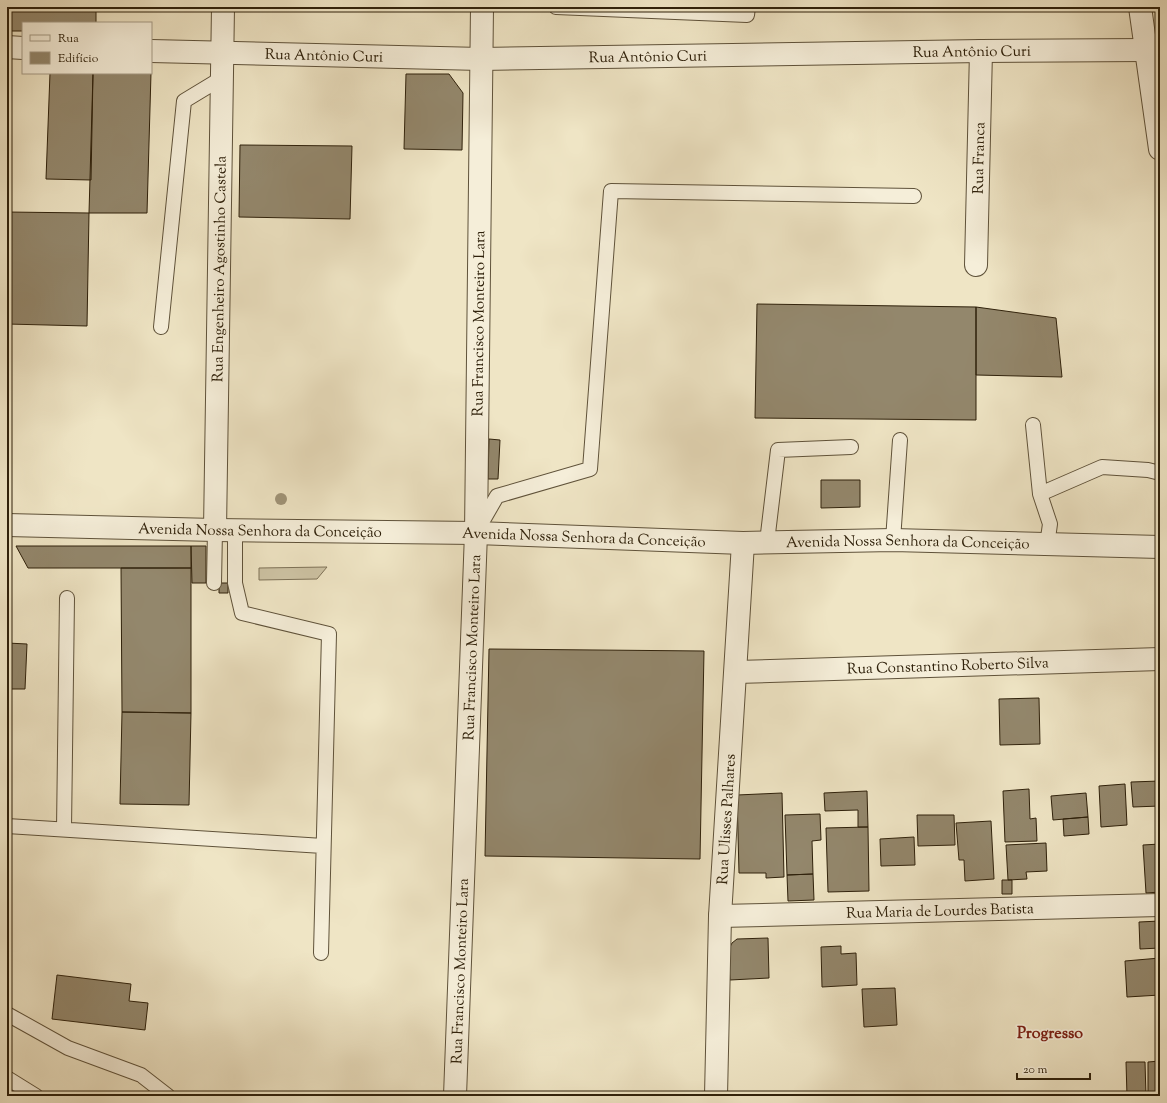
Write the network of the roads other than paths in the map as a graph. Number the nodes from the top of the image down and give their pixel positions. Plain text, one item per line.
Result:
1 (223, 7) edge
2 (482, 7) edge
3 (556, 7) edge
4 (748, 7) edge
5 (1140, 7) edge
6 (7, 47) edge
7 (22, 48) edge
8 (1146, 50) junction
9 (152, 51) edge
10 (981, 51) junction
11 (222, 52) junction
12 (481, 59) junction
13 (222, 78) junction
14 (1160, 149) edge
15 (914, 196) dead end
16 (976, 264) dead end
17 (162, 327) dead end
18 (1033, 425) dead end
19 (900, 440) dead end
20 (851, 447) dead end
21 (1160, 473) edge
22 (1040, 494) junction
23 (7, 525) edge
24 (225, 530) junction
25 (476, 533) junction
26 (893, 540) junction
27 (767, 542) junction
28 (743, 543) junction
29 (1047, 544) junction
30 (1160, 547) edge
31 (214, 583) dead end
32 (67, 598) dead end
33 (1160, 659) edge
34 (736, 672) junction
35 (7, 826) edge
36 (64, 829) junction
37 (323, 846) junction
38 (1160, 905) edge
39 (720, 916) junction
40 (321, 953) dead end
41 (7, 1014) edge
42 (7, 1078) edge
43 (36, 1096) edge
44 (168, 1096) edge
45 (455, 1096) edge
46 (716, 1096) edge

1 - 11 street, Rua Engenheiro Agostinho Castela
2 - 12 street, Rua Francisco Monteiro Lara
3 - 4 lane
5 - 8 street
6 - 7 street
8 - 10 street, Rua Antônio Curi
8 - 14 street
9 - 11 street, Rua Antônio Curi
10 - 12 street, Rua Antônio Curi
10 - 16 street, Rua Franca
11 - 12 street, Rua Antônio Curi
11 - 13 street, Rua Engenheiro Agostinho Castela
12 - 25 street, Rua Francisco Monteiro Lara
13 - 17 lane
13 - 24 street, Rua Engenheiro Agostinho Castela
15 - 25 lane
18 - 22 lane
19 - 26 lane
20 - 27 lane
21 - 22 lane
22 - 29 lane
23 - 24 street, Avenida Nossa Senhora da Conceição
24 - 25 street, Avenida Nossa Senhora da Conceição
24 - 31 lane
24 - 37 lane
25 - 28 street, Avenida Nossa Senhora da Conceição
25 - 45 street, Rua Francisco Monteiro Lara
26 - 27 street, Avenida Nossa Senhora da Conceição
26 - 29 street, Avenida Nossa Senhora da Conceição
27 - 28 street, Avenida Nossa Senhora da Conceição
28 - 34 street, Rua Ulisses Palhares
29 - 30 street, Avenida Nossa Senhora da Conceição
32 - 36 lane
33 - 34 street, Rua Constantino Roberto Silva
34 - 39 street, Rua Ulisses Palhares
35 - 36 lane
36 - 37 lane
37 - 40 lane
38 - 39 street, Rua Maria de Lourdes Batista
39 - 46 street, Rua Ulisses Palhares
41 - 44 lane
42 - 43 lane

